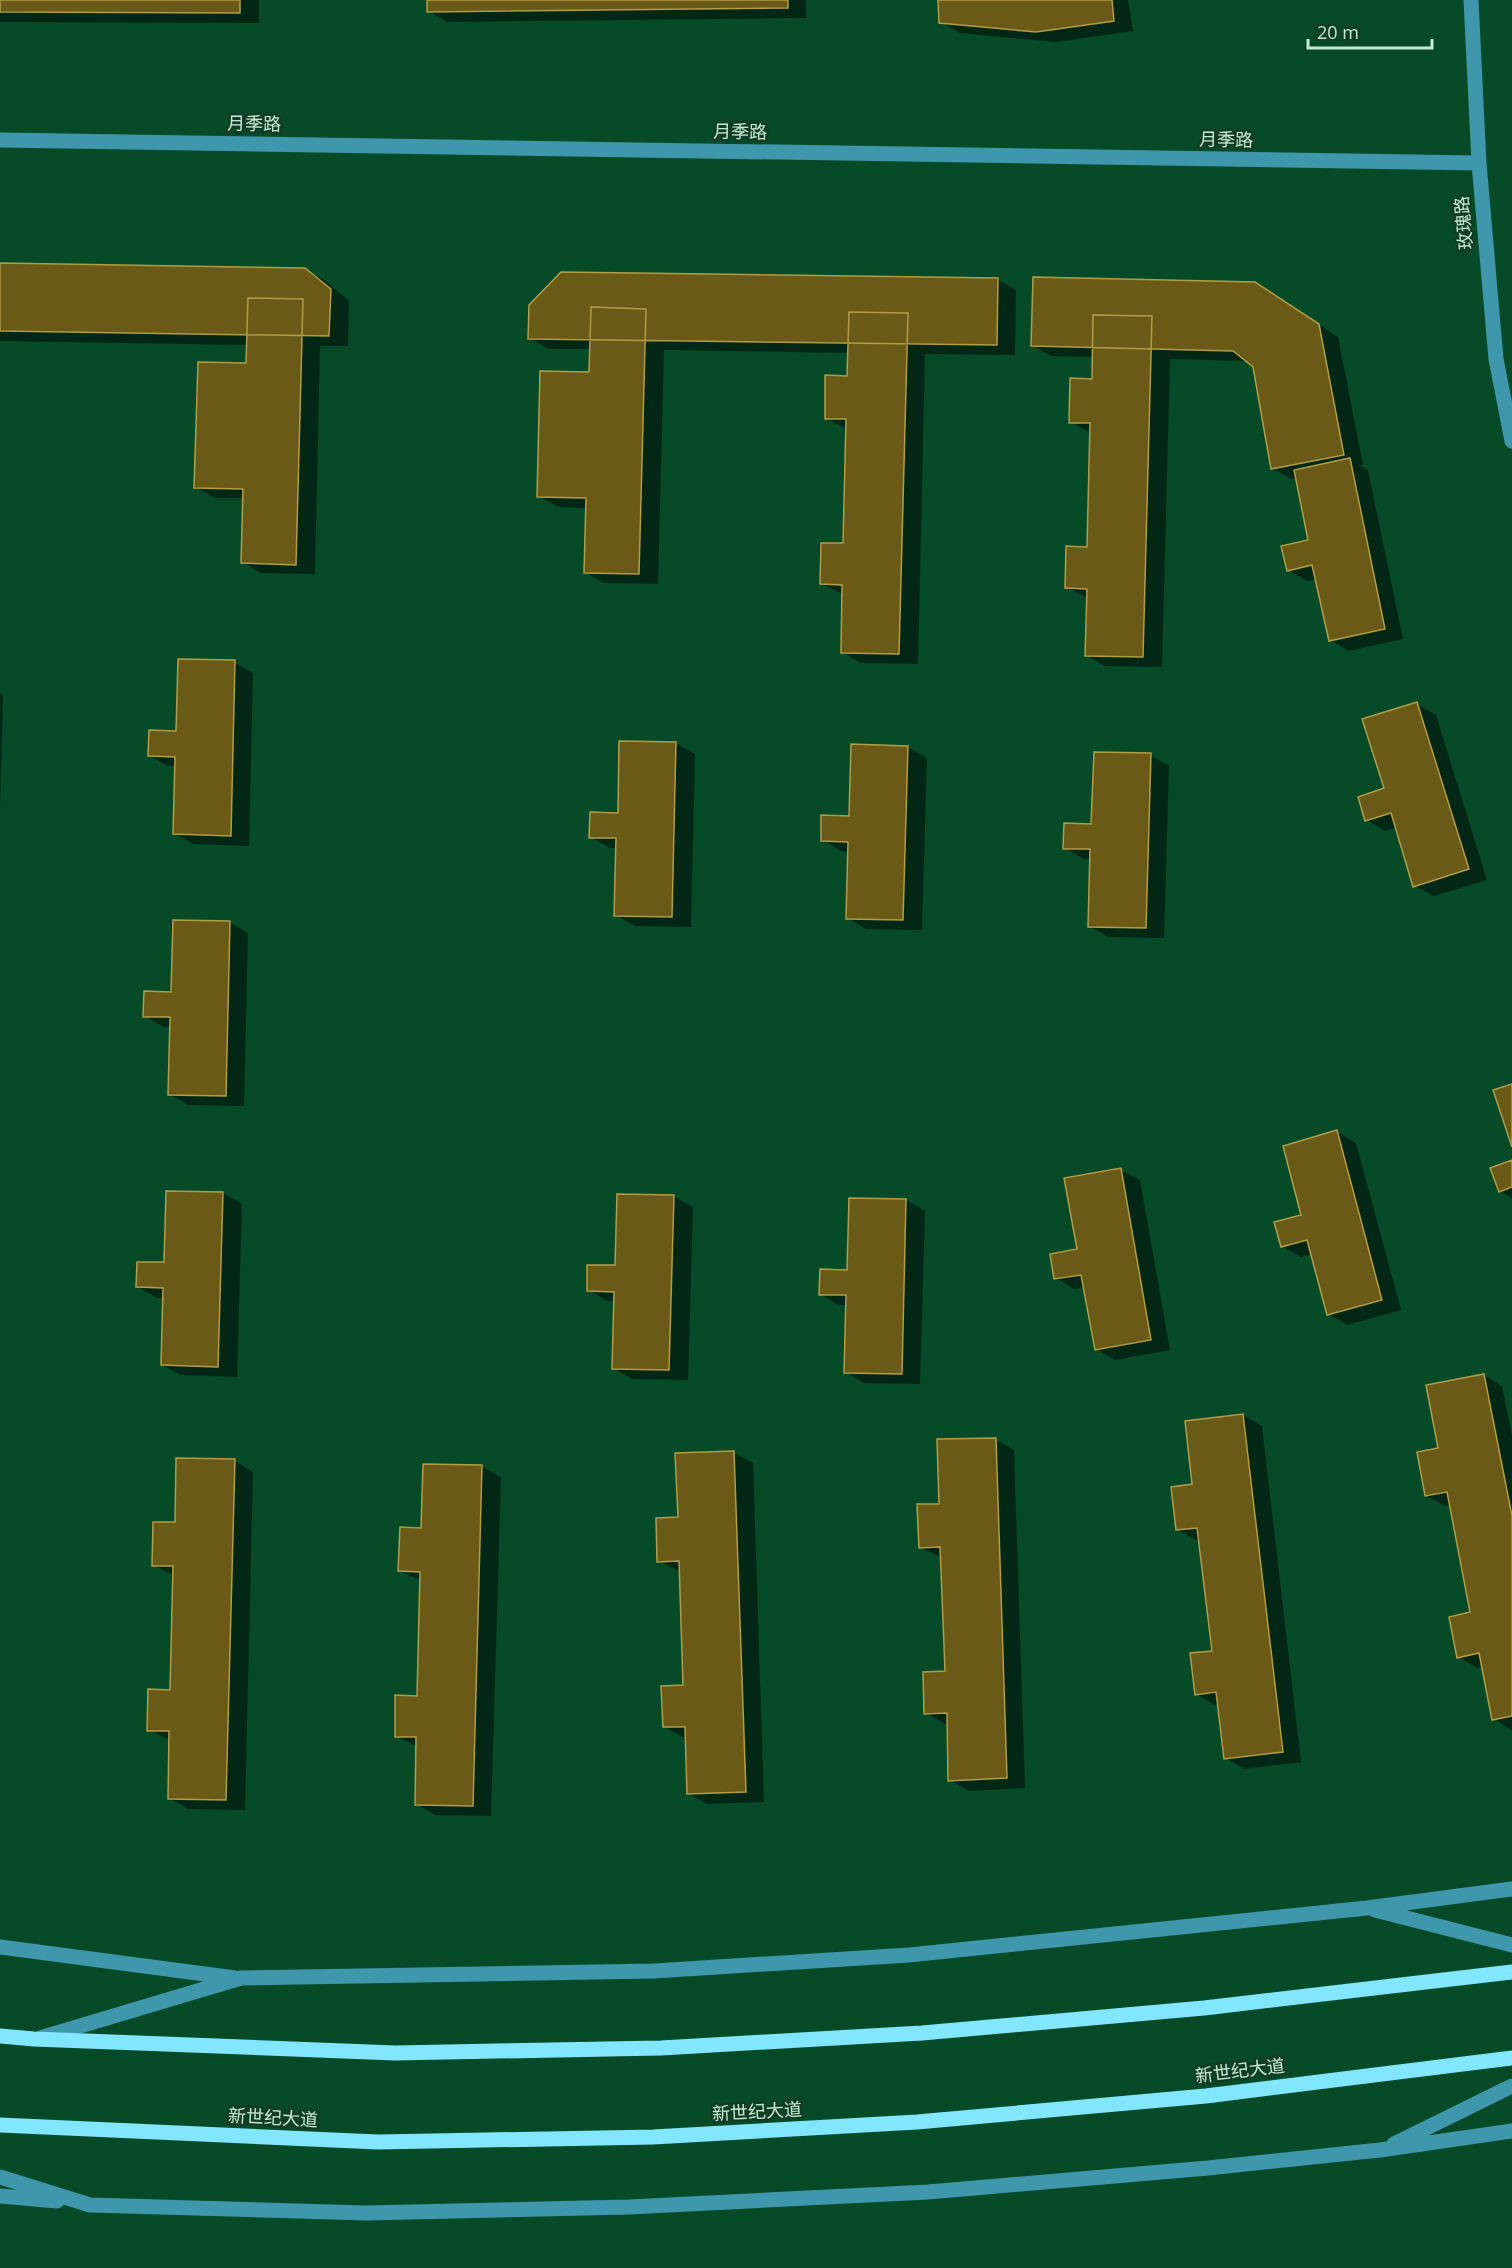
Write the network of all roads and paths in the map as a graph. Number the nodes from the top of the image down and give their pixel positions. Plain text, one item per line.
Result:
1 (1471, 0) edge
2 (0, 140) edge
3 (1479, 163) junction
4 (1512, 441) edge
5 (1512, 1889) edge
6 (1367, 1908) junction
7 (1512, 1945) edge
8 (0, 1947) edge
9 (1512, 1971) edge
10 (241, 1978) junction
11 (0, 2036) edge
12 (34, 2040) junction
13 (1512, 2058) edge
14 (1512, 2086) edge
15 (0, 2125) edge
16 (1512, 2131) edge
17 (1380, 2150) junction
18 (0, 2177) edge
19 (0, 2196) edge
20 (90, 2205) junction

1 - 3 street, 玫瑰路
2 - 3 street, 月季路
3 - 4 street, 玫瑰路
5 - 6 street
6 - 7 street
6 - 10 street
8 - 10 street
9 - 12 main road
10 - 12 street
11 - 12 main road
13 - 15 main road, 新世纪大道
14 - 17 street
16 - 17 street
17 - 20 street
18 - 20 street
19 - 20 street

